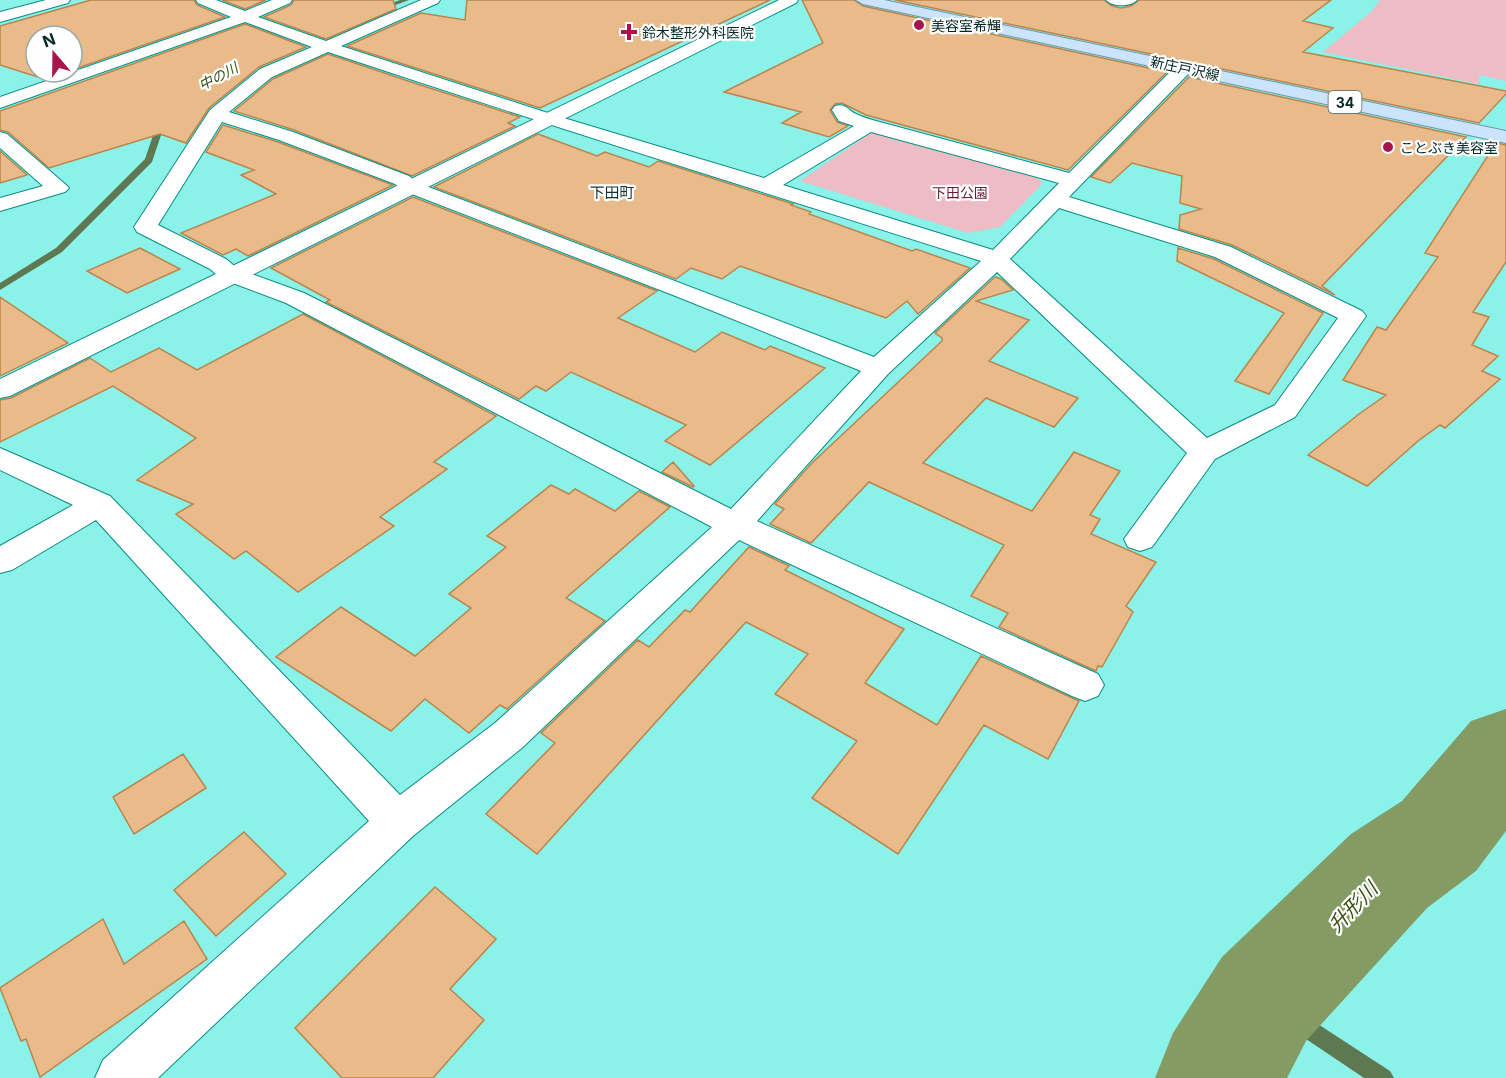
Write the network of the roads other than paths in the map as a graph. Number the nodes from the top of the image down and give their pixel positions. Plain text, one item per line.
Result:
1 (63, 0) edge
2 (203, 0) edge
3 (285, 0) edge
4 (433, 0) edge
5 (790, 0) edge
6 (863, 0) edge
7 (1113, 0) edge
8 (1130, 0) edge
9 (0, 17) edge
10 (245, 17) junction
11 (323, 44) junction
12 (1184, 68) junction
13 (0, 103) edge
14 (841, 110) dead end
15 (217, 114) junction
16 (550, 120) junction
17 (870, 124) junction
18 (1506, 137) edge
19 (0, 138) edge
20 (1074, 181) junction
21 (766, 186) junction
22 (411, 187) junction
23 (1055, 200) junction
24 (0, 205) edge
25 (997, 259) junction
26 (230, 274) junction
27 (878, 368) junction
28 (0, 390) edge
29 (1204, 452) junction
30 (0, 458) edge
31 (99, 504) junction
32 (735, 525) junction
33 (1140, 539) dead end
34 (0, 561) edge
35 (1085, 685) dead end
36 (398, 822) junction
37 (121, 1078) edge

1 - 9 street
2 - 10 street
3 - 10 street
4 - 11 street
5 - 16 street
6 - 12 main road, 新庄戸沢線 / 34
7 - 8 street
10 - 11 street
10 - 13 street
11 - 15 street
11 - 16 street
12 - 18 main road, 新庄戸沢線 / 34
12 - 20 street
14 - 17 street
15 - 22 street
15 - 26 street
16 - 21 street
16 - 22 street
17 - 20 street
17 - 21 street
19 - 24 street
20 - 23 street
21 - 25 street
22 - 26 street
22 - 27 street
23 - 25 street
23 - 29 street
25 - 27 street
25 - 29 street
26 - 28 street
26 - 32 street
27 - 32 street
29 - 33 street
30 - 31 street
31 - 34 street
31 - 36 street
32 - 35 street
32 - 36 street
36 - 37 street

